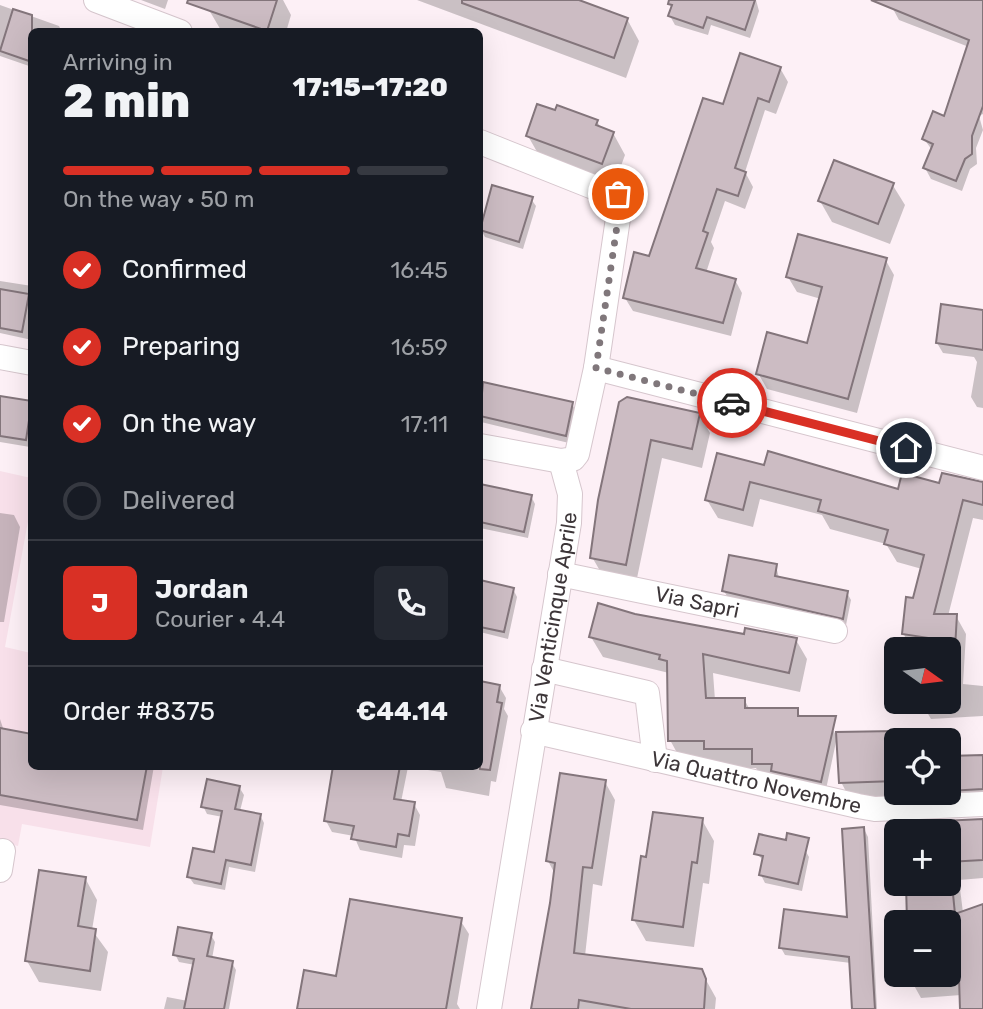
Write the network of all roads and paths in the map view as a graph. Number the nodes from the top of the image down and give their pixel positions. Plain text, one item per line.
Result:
1 (96, 0) edge
2 (167, 28) edge
3 (483, 143) edge
4 (0, 356) edge
5 (28, 362) edge
6 (596, 368) junction
7 (483, 447) edge
8 (561, 461) junction
9 (983, 468) edge
10 (560, 575) junction
11 (835, 631) dead end
12 (544, 669) junction
13 (533, 731) junction
14 (655, 760) junction
15 (983, 804) edge
16 (489, 1009) edge

1 - 2 street
3 - 6 street
4 - 5 street
6 - 8 street
6 - 9 street
7 - 8 street
8 - 10 street, Via Venticinque Aprile
10 - 11 street, Via Sapri
10 - 12 street, Via Venticinque Aprile
12 - 13 street, Via Venticinque Aprile
12 - 14 street
13 - 14 street, Via Quattro Novembre
13 - 16 street, Via Venticinque Aprile
14 - 15 street, Via Quattro Novembre

